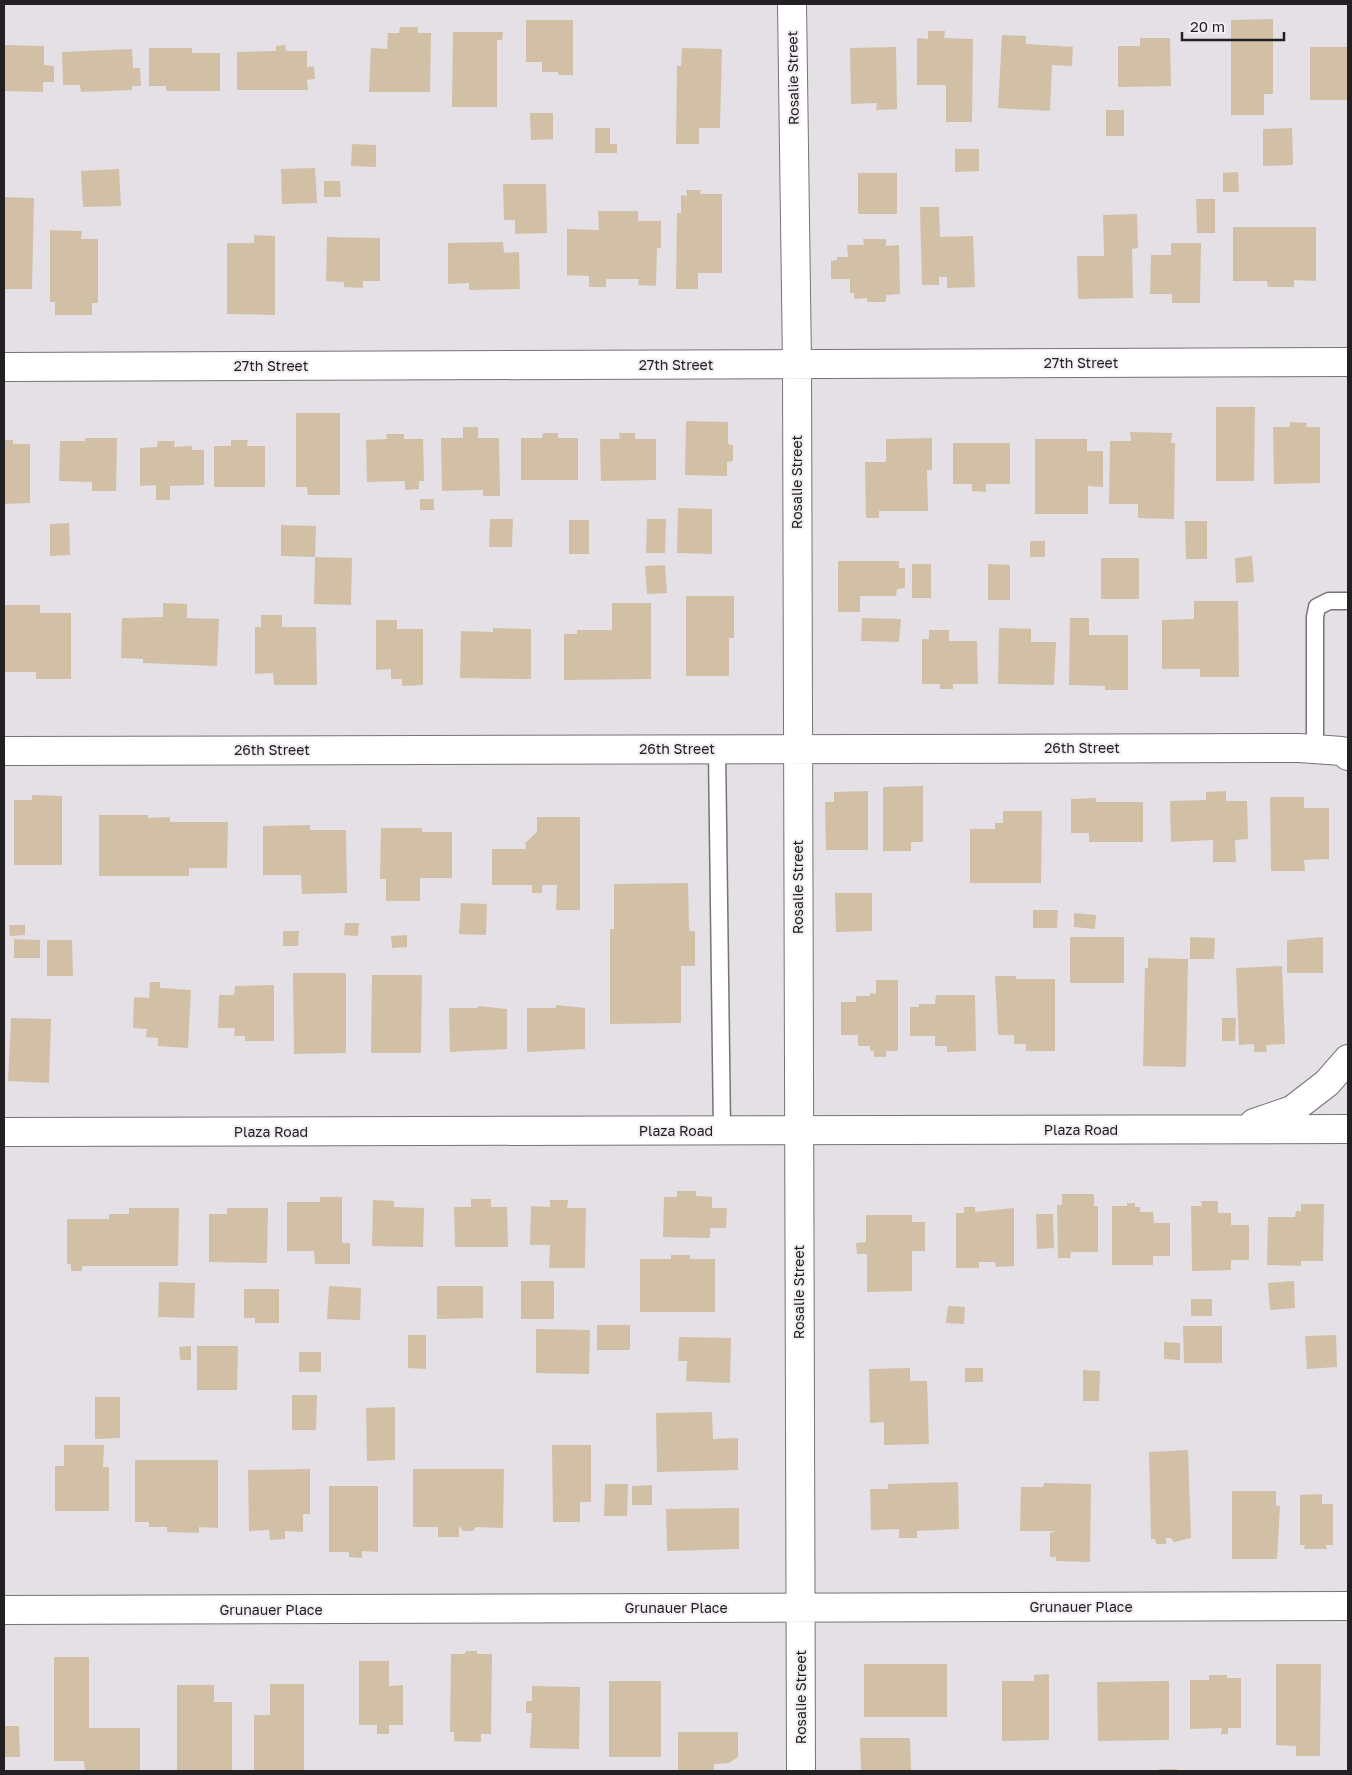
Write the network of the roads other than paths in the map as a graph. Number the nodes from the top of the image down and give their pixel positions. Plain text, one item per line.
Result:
1 (792, 4) edge
2 (1348, 362) edge
3 (797, 364) junction
4 (4, 367) edge
5 (1348, 601) edge
6 (717, 749) junction
7 (798, 749) junction
8 (1315, 749) junction
9 (4, 751) edge
10 (1348, 756) edge
11 (1348, 1059) edge
12 (1348, 1129) edge
13 (798, 1130) junction
14 (1236, 1130) junction
15 (722, 1131) junction
16 (4, 1132) edge
17 (1348, 1606) edge
18 (800, 1608) junction
19 (4, 1610) edge
20 (801, 1771) edge

1 - 3 street, Rosalie Street
2 - 3 street, 27th Street
3 - 4 street, 27th Street
3 - 7 street, Rosalie Street
5 - 8 lane
6 - 7 street, 26th Street
6 - 9 street, 26th Street
6 - 15 lane
7 - 8 street, 26th Street
7 - 13 street, Rosalie Street
8 - 10 street, 26th Street
11 - 14 street
12 - 14 street, Plaza Road
13 - 14 street, Plaza Road
13 - 15 street, Plaza Road
13 - 18 street, Rosalie Street
15 - 16 street, Plaza Road
17 - 18 street, Grunauer Place
18 - 19 street, Grunauer Place
18 - 20 street, Rosalie Street

